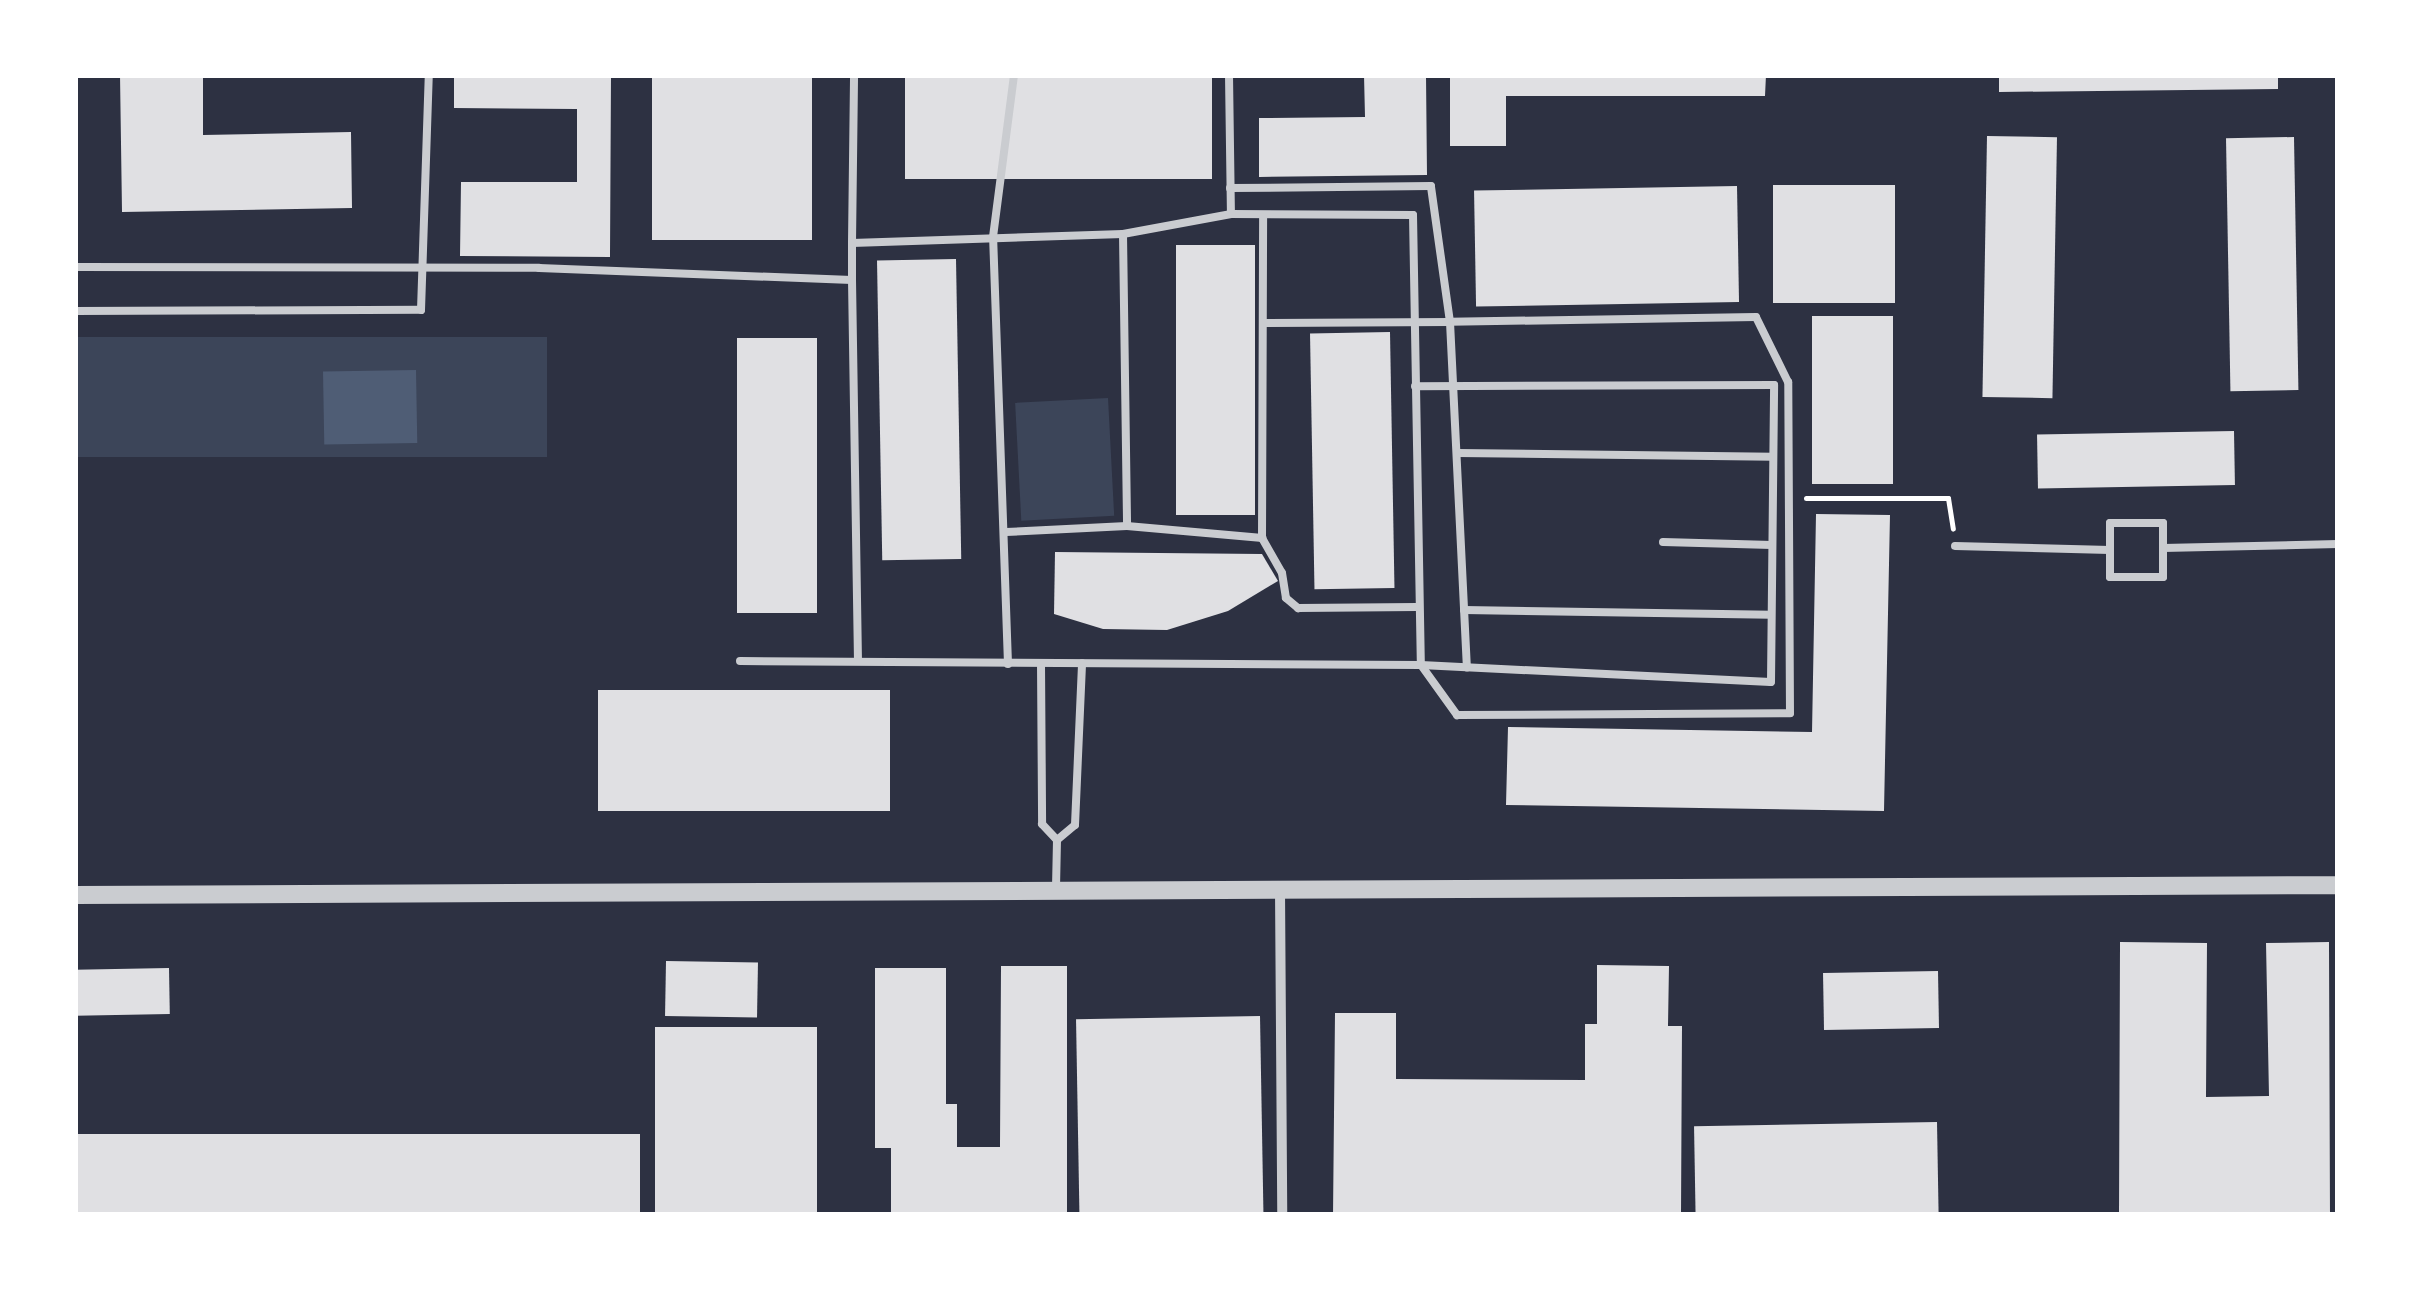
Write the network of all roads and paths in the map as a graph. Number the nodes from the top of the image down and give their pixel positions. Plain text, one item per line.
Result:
1 (429, 75) edge
2 (854, 75) edge
3 (1014, 75) edge
4 (1228, 75) edge
5 (1230, 188) junction
6 (1231, 214) junction
7 (1263, 217) junction
8 (1123, 234) junction
9 (993, 238) junction
10 (852, 243) junction
11 (75, 266) edge
12 (422, 267) junction
13 (852, 280) junction
14 (75, 311) edge
15 (1414, 321) junction
16 (1450, 322) junction
17 (1263, 323) junction
18 (1415, 386) junction
19 (1456, 386) junction
20 (1458, 453) junction
21 (1773, 457) junction
22 (1773, 498) junction
23 (1126, 526) junction
24 (1006, 532) junction
25 (1262, 538) junction
26 (1663, 542) dead end
27 (2338, 544) edge
28 (1772, 546) junction
29 (1955, 546) joint
30 (2162, 548) junction
31 (2110, 550) junction
32 (1417, 607) junction
33 (1464, 610) junction
34 (1772, 615) junction
35 (740, 661) dead end
36 (858, 661) junction
37 (1082, 663) junction
38 (1008, 664) junction
39 (1041, 664) junction
40 (1421, 665) junction
41 (1467, 668) junction
42 (1057, 840) junction
43 (2338, 885) edge
44 (1280, 890) junction
45 (1056, 891) junction
46 (75, 895) edge
47 (1282, 1215) edge

1 - 12 lane
2 - 10 lane
3 - 9 lane
4 - 5 lane
5 - 6 lane
5 - 16 lane
6 - 7 lane
6 - 8 lane
7 - 15 lane
7 - 17 lane
8 - 9 lane
8 - 23 lane
9 - 10 lane
9 - 24 lane
10 - 13 lane
11 - 12 lane
12 - 13 lane
12 - 14 lane
13 - 36 lane
15 - 16 lane
15 - 17 lane
15 - 18 lane
16 - 19 lane
16 - 40 lane
17 - 25 lane
18 - 19 lane
18 - 32 lane
19 - 20 lane
19 - 21 lane
20 - 21 lane
20 - 33 lane
21 - 22 lane
22 - 28 lane
22 - 29 path
23 - 24 lane
23 - 25 lane
24 - 38 lane
25 - 32 lane
26 - 28 lane
27 - 30 lane
28 - 34 lane
29 - 31 lane
30 - 31 lane
30 - 31 lane
32 - 40 lane
33 - 34 lane
33 - 41 lane
34 - 41 lane
35 - 36 lane
36 - 38 lane
37 - 39 lane
37 - 40 lane
37 - 42 lane
38 - 39 lane
39 - 42 lane
40 - 41 lane
42 - 45 lane
43 - 44 street
44 - 45 street
44 - 47 street
45 - 46 street

